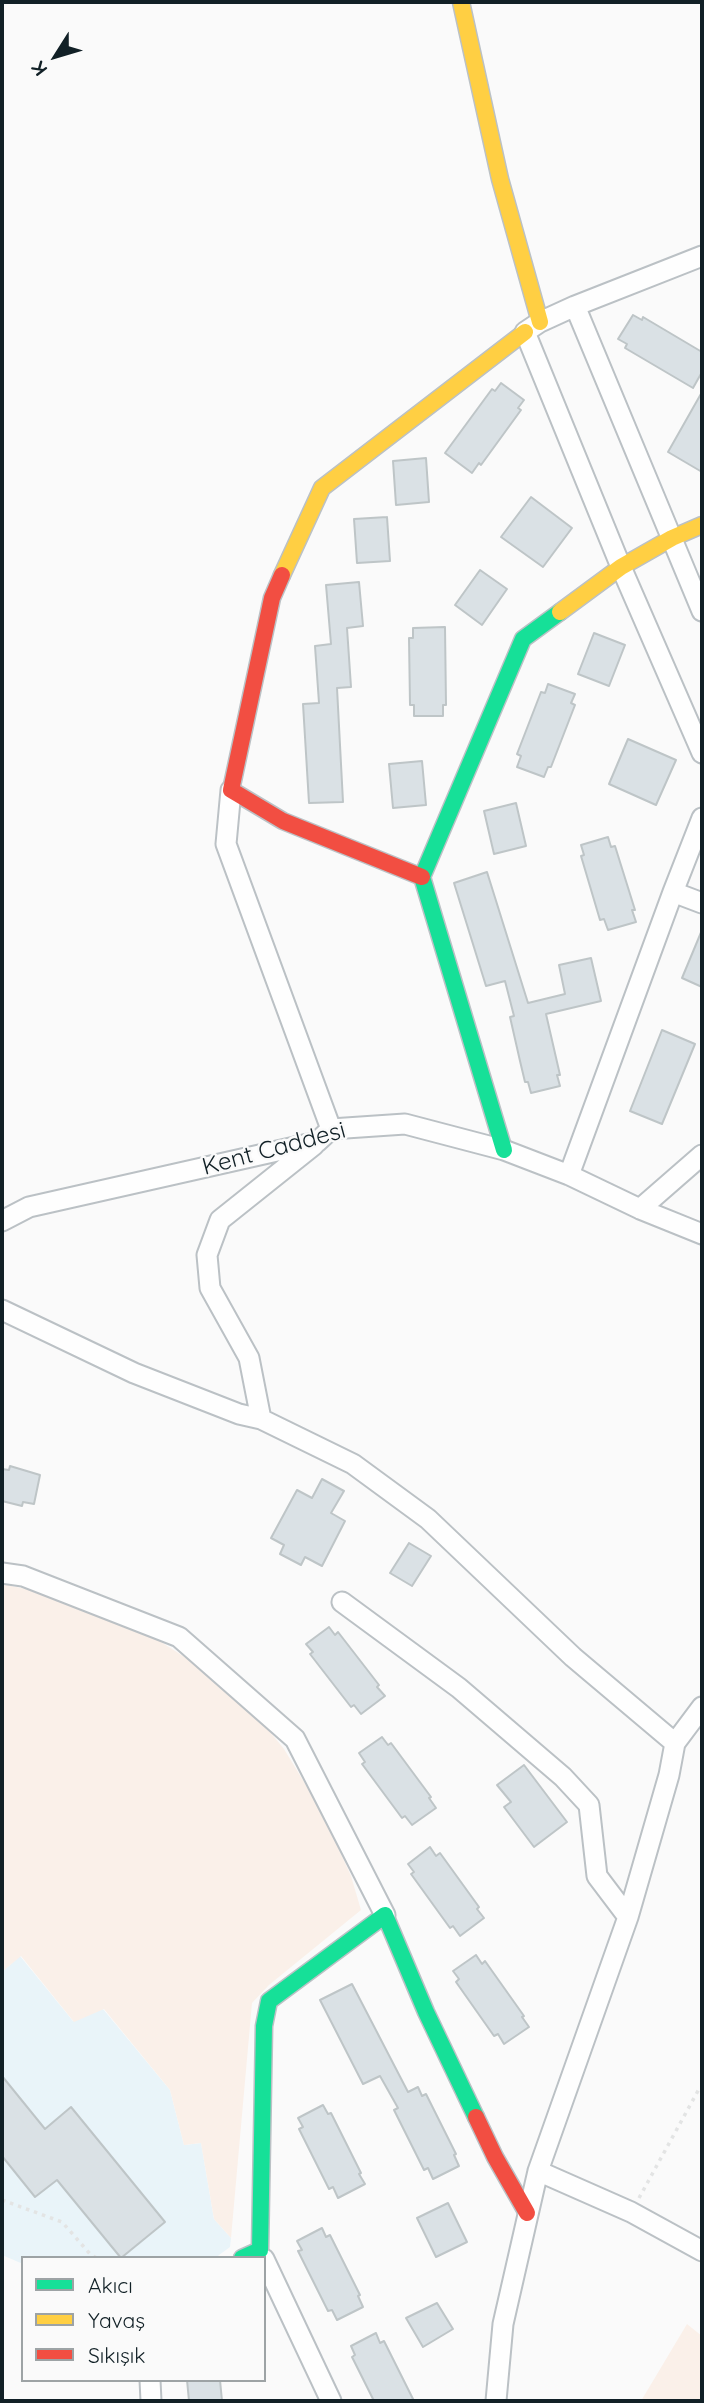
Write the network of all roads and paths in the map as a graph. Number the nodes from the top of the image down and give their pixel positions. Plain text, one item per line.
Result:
1 (461, 2) edge
2 (702, 256) edge
3 (575, 306) junction
4 (533, 327) junction
5 (702, 525) edge
6 (671, 538) junction
7 (621, 567) junction
8 (702, 611) edge
9 (702, 753) edge
10 (231, 790) junction
11 (702, 818) edge
12 (422, 877) junction
13 (673, 892) junction
14 (702, 904) edge
15 (324, 1135) junction
16 (504, 1150) junction
17 (702, 1155) edge
18 (569, 1175) junction
19 (640, 1209) junction
20 (2, 1222) edge
21 (702, 1234) edge
22 (2, 1310) edge
23 (261, 1419) junction
24 (2, 1573) edge
25 (342, 1602) dead end
26 (702, 1707) edge
27 (675, 1743) junction
28 (385, 1915) junction
29 (628, 1917) junction
30 (702, 2088) edge
31 (538, 2171) junction
32 (2, 2200) edge
33 (632, 2212) junction
34 (527, 2213) junction
35 (702, 2251) edge
36 (93, 2256) edge
37 (258, 2256) edge
38 (266, 2272) edge
39 (150, 2382) edge
40 (151, 2401) edge
41 (331, 2401) edge
42 (496, 2401) edge

1 - 4 street
2 - 3 street
3 - 4 street
3 - 6 street
4 - 7 street
4 - 10 street
5 - 6 street
6 - 7 street
6 - 8 street
7 - 9 street
7 - 12 street
10 - 12 street
10 - 15 street
11 - 13 street
12 - 16 street
13 - 14 street
13 - 18 street
15 - 16 street, Kent Caddesi
15 - 20 street, Kent Caddesi
15 - 23 street
16 - 18 street, Kent Caddesi
17 - 19 street
18 - 19 street, Kent Caddesi
19 - 21 street, Kent Caddesi
22 - 23 street
23 - 27 street
24 - 28 street
25 - 29 street
26 - 27 street
27 - 29 street
28 - 34 street
28 - 37 street
29 - 31 street
30 - 33 path
31 - 33 street
31 - 34 street
32 - 36 path
33 - 35 street
34 - 42 street
38 - 41 street
39 - 40 street

